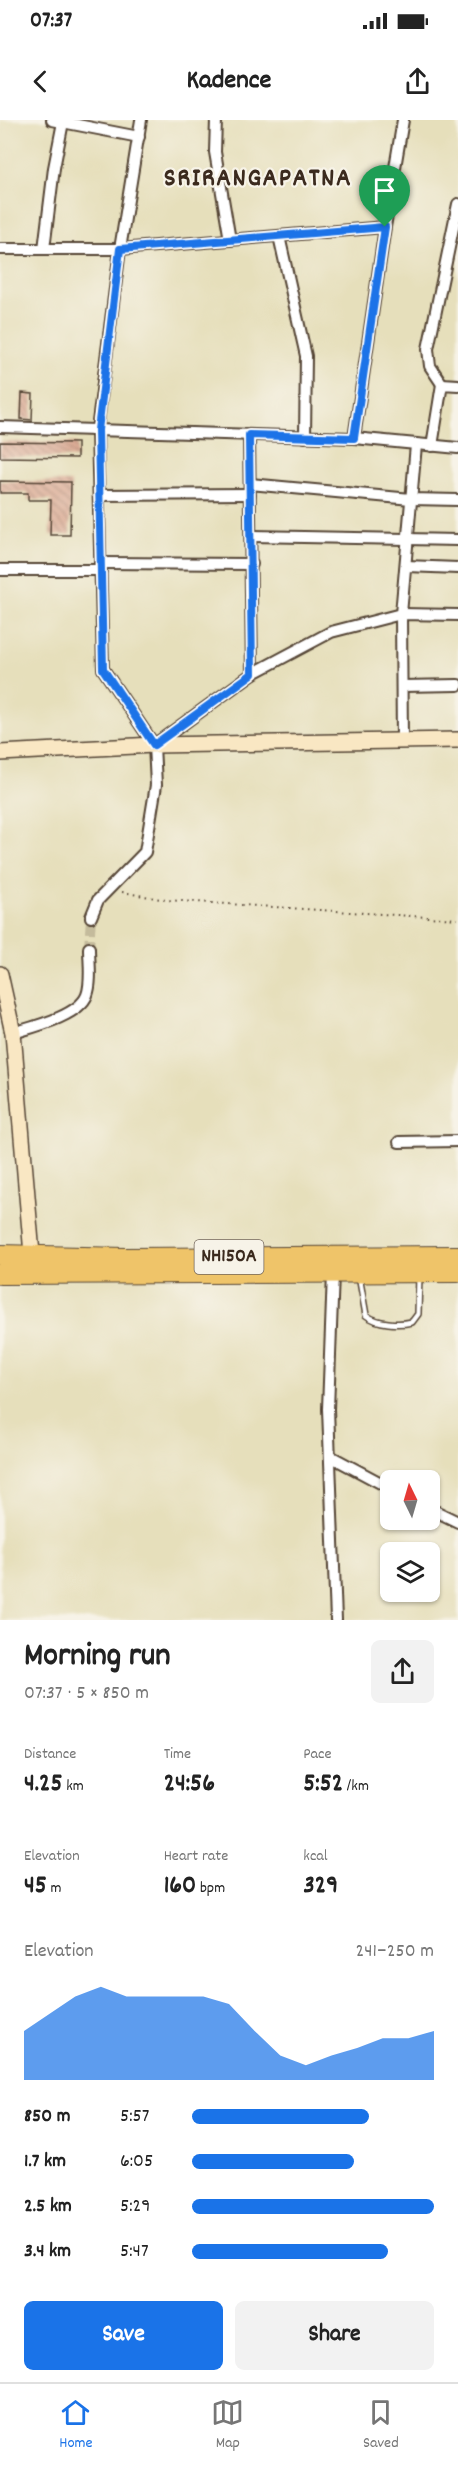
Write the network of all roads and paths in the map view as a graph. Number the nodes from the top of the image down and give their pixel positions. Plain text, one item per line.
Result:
1 (141, 120) edge
2 (216, 120) edge
3 (403, 120) edge
4 (57, 121) edge
5 (139, 136) junction
6 (458, 204) edge
7 (456, 219) edge
8 (385, 227) junction
9 (279, 236) junction
10 (230, 240) junction
11 (0, 249) edge
12 (44, 249) junction
13 (120, 249) junction
14 (442, 384) junction
15 (458, 385) edge
16 (0, 427) edge
17 (98, 430) junction
18 (249, 435) junction
19 (305, 437) junction
20 (354, 438) junction
21 (416, 445) junction
22 (432, 446) junction
23 (458, 448) edge
24 (250, 489) junction
25 (99, 495) junction
26 (411, 499) junction
27 (458, 500) edge
28 (252, 536) junction
29 (408, 538) junction
30 (458, 540) edge
31 (252, 564) junction
32 (406, 566) junction
33 (100, 567) junction
34 (458, 568) edge
35 (0, 570) edge
36 (401, 614) junction
37 (458, 615) edge
38 (252, 674) junction
39 (458, 685) edge
40 (402, 686) junction
41 (458, 740) edge
42 (402, 742) junction
43 (154, 745) junction
44 (0, 753) edge
45 (113, 885) junction
46 (91, 917) tunnel mouth
47 (458, 919) edge
48 (89, 948) tunnel mouth
49 (0, 974) edge
50 (13, 1033) junction
51 (458, 1141) edge
52 (399, 1142) dead end
53 (0, 1255) edge
54 (458, 1256) edge
55 (358, 1265) junction
56 (33, 1266) junction
57 (420, 1272) junction
58 (458, 1272) edge
59 (333, 1273) junction
60 (0, 1274) edge
61 (330, 1456) junction
62 (380, 1483) edge
63 (440, 1513) edge
64 (458, 1522) edge
65 (336, 1620) edge

1 - 5 street
2 - 10 street
3 - 8 street
4 - 5 street
4 - 12 street
5 - 13 street
6 - 7 street
7 - 14 street
8 - 9 street
8 - 20 street
9 - 10 street
9 - 19 street
10 - 13 street
11 - 12 street
12 - 13 street
13 - 17 street
14 - 15 street
14 - 22 street
16 - 17 street
17 - 18 street
17 - 25 street
18 - 19 street
18 - 24 street
19 - 20 street
20 - 21 street
21 - 22 street
21 - 26 street
22 - 23 street
24 - 25 street
24 - 26 street
24 - 28 street
25 - 33 street
26 - 27 street
26 - 29 street
28 - 29 street
28 - 31 street
29 - 30 street
29 - 32 street
31 - 33 street
31 - 38 street
32 - 34 street
32 - 36 street
33 - 35 street
33 - 43 street
36 - 37 street
36 - 38 street
36 - 40 street
38 - 43 street
39 - 40 street
40 - 42 street
41 - 42 street
42 - 43 street
43 - 44 street
43 - 45 street
45 - 46 street
45 - 47 path
48 - 50 street
49 - 50 street
50 - 56 street
51 - 52 street
53 - 56 highway, NH150A
54 - 55 highway, NH150A
55 - 56 highway, NH150A
55 - 57 highway, NH150A
55 - 57 lane
55 - 59 highway, NH150A
56 - 59 highway, NH150A
56 - 60 highway, NH150A
57 - 58 highway, NH150A
59 - 61 street
61 - 62 street
61 - 65 street
63 - 64 street

